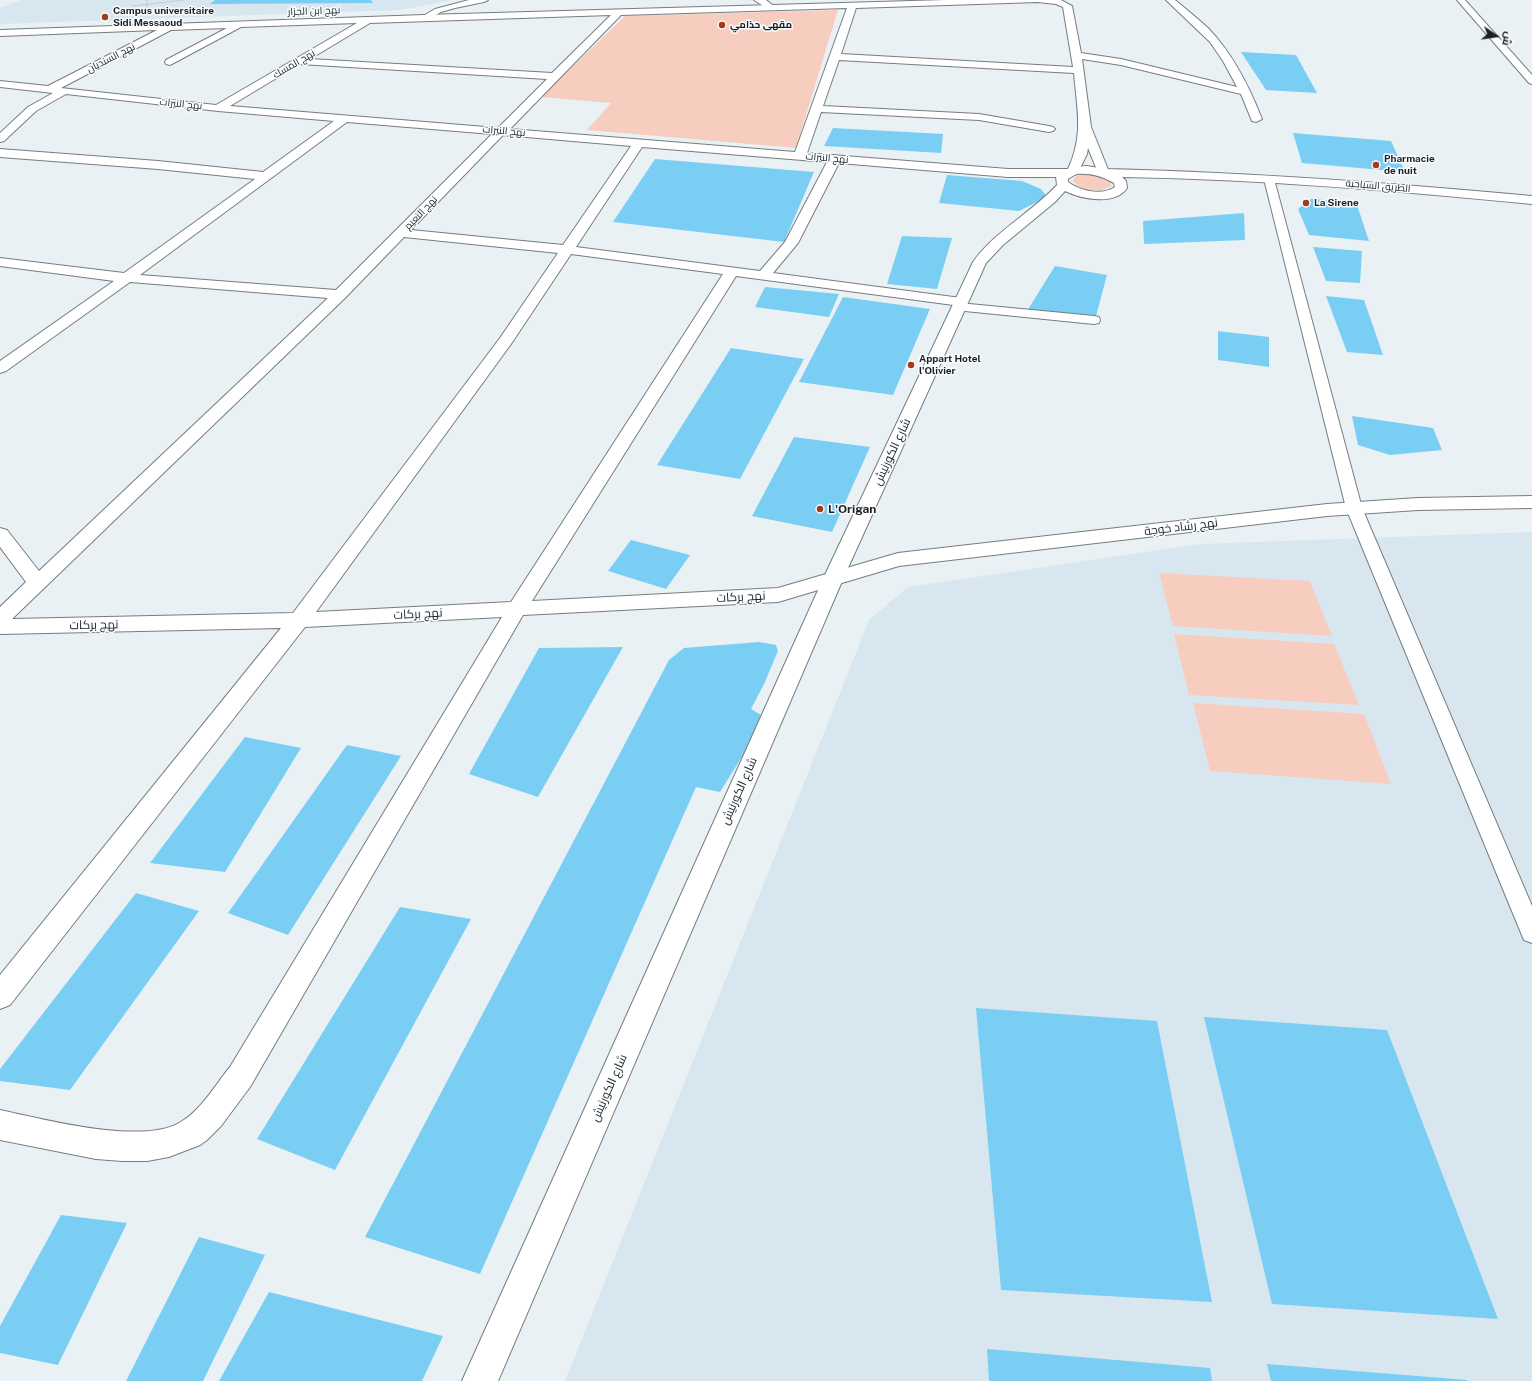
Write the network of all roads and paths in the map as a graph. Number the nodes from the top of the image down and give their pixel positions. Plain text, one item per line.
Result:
1 (484, 0) edge
2 (758, 0) edge
3 (1038, 0) edge
4 (1170, 0) edge
5 (1461, 0) edge
6 (979, 1) edge
7 (1064, 3) edge
8 (853, 5) junction
9 (771, 7) junction
10 (619, 12) junction
11 (424, 18) junction
12 (370, 20) junction
13 (239, 24) junction
14 (171, 27) junction
15 (0, 33) edge
16 (1077, 55) junction
17 (836, 56) junction
18 (299, 61) junction
19 (170, 62) dead end
20 (1079, 70) junction
21 (555, 76) junction
22 (1532, 81) edge
23 (0, 84) edge
24 (50, 90) junction
25 (64, 91) junction
26 (1246, 92) junction
27 (218, 108) junction
28 (817, 109) junction
29 (345, 118) junction
30 (1256, 119) dead end
31 (1085, 127) junction
32 (1049, 129) dead end
33 (502, 130) junction
34 (0, 139) edge
35 (639, 143) junction
36 (0, 153) edge
37 (800, 156) junction
38 (836, 158) junction
39 (1104, 173) junction
40 (265, 176) junction
41 (1225, 177) junction
42 (1067, 178) junction
43 (1269, 179) junction
44 (1155, 186) dead end
45 (1133, 188) dead end
46 (1118, 190) junction
47 (1101, 195) junction
48 (1532, 200) edge
49 (1072, 204) dead end
50 (1059, 208) dead end
51 (1026, 220) junction
52 (401, 233) junction
53 (569, 250) junction
54 (0, 262) edge
55 (732, 271) junction
56 (763, 276) junction
57 (127, 278) junction
58 (340, 295) junction
59 (960, 305) junction
60 (1094, 320) dead end
61 (0, 368) edge
62 (1532, 502) edge
63 (1354, 508) junction
64 (0, 534) edge
65 (833, 579) junction
66 (38, 584) junction
67 (517, 608) junction
68 (0, 619) edge
69 (299, 620) junction
70 (0, 627) edge
71 (1532, 933) edge
72 (0, 996) edge
73 (0, 1125) edge
74 (480, 1381) edge

1 - 11 lane
2 - 9 lane
3 - 6 street, نهج ابن الجزار
3 - 7 street, نهج ابن الجزار
4 - 26 street
5 - 22 lane
6 - 8 street, نهج ابن الجزار
7 - 16 street
8 - 9 street, نهج ابن الجزار
8 - 17 street
9 - 10 street, نهج ابن الجزار
10 - 11 street, نهج ابن الجزار
10 - 21 street, نهج النعيم
11 - 12 street, نهج ابن الجزار
12 - 13 street, نهج ابن الجزار
12 - 18 street, نهج المسك
13 - 14 street, نهج ابن الجزار
13 - 19 street
14 - 15 street, نهج ابن الجزار
14 - 24 street, نهج السنديان
16 - 20 street
16 - 26 street
17 - 20 street
17 - 28 street
18 - 21 street
18 - 27 street, نهج المسك
20 - 31 street
21 - 33 street, نهج النعيم
23 - 24 street, نهج النيرات
24 - 25 street, نهج النيرات
25 - 27 street, نهج النيرات
25 - 34 street
26 - 30 street
27 - 29 street, نهج النيرات
28 - 32 street
28 - 37 street
29 - 33 street, نهج النيرات
29 - 40 street
31 - 39 street
31 - 42 street, شارع الكورنيش
33 - 35 street, نهج النيرات
33 - 52 street, نهج النعيم
35 - 37 street, نهج النيرات
35 - 53 street
36 - 40 street
37 - 38 street, نهج النيرات
38 - 42 street, نهج النيرات
38 - 56 street
39 - 41 street, الطريق السياحية
39 - 42 street, الطريق السياحية
39 - 46 street
40 - 57 street
41 - 43 street, الطريق السياحية
41 - 44 street, الطريق السياحية
42 - 47 street
42 - 51 street, شارع الكورنيش
43 - 48 street, الطريق السياحية
43 - 63 lane
45 - 46 street
46 - 47 street
47 - 49 street
50 - 51 street, شارع الكورنيش
51 - 59 street, شارع الكورنيش
52 - 53 street
52 - 58 street, نهج النعيم
53 - 55 street
53 - 69 street
54 - 57 street
55 - 56 street
55 - 67 street
56 - 59 street
57 - 58 street
57 - 61 street
58 - 66 street, نهج النعيم
59 - 60 lane
59 - 65 street, شارع الكورنيش
62 - 63 street, نهج رشاد خوجة
63 - 65 street, نهج رشاد خوجة
63 - 71 lane
64 - 66 street
65 - 67 street, نهج بركات
65 - 74 street, شارع الكورنيش
66 - 68 street, نهج النعيم
67 - 69 street, نهج بركات
67 - 73 street
69 - 70 street, نهج بركات
69 - 72 street

